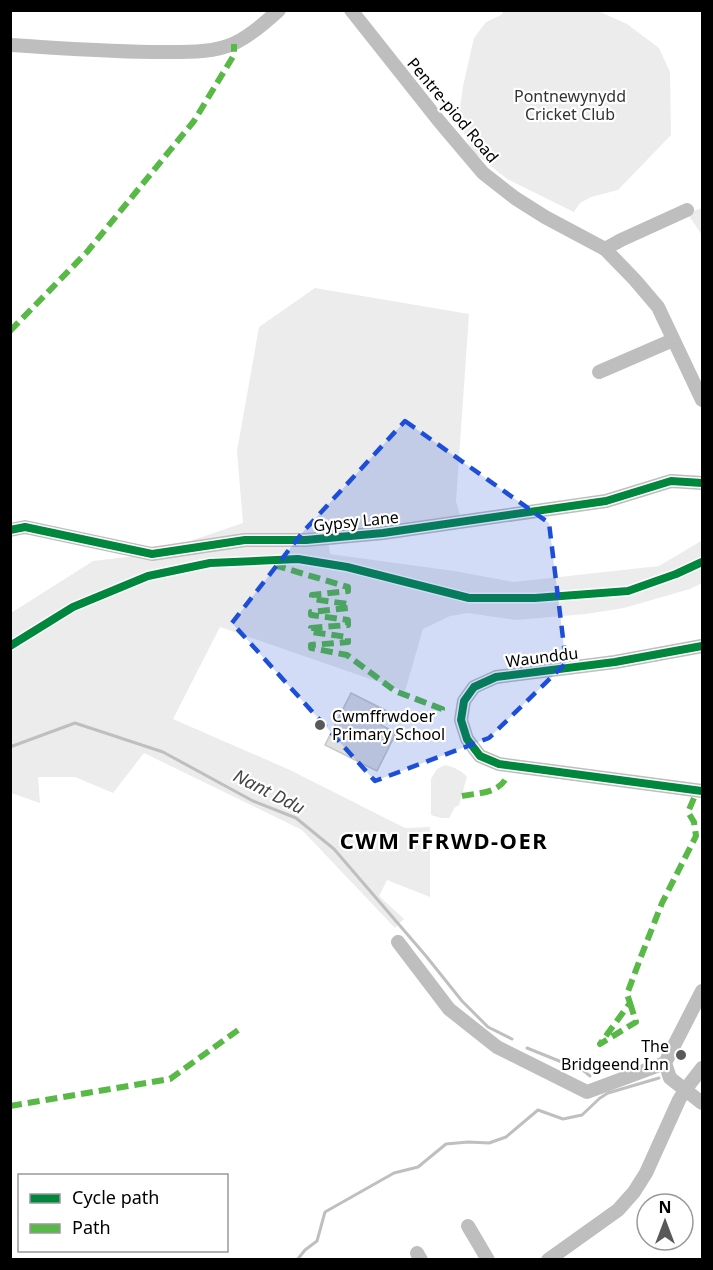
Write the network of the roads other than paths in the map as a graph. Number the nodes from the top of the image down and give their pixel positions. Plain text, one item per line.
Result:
1 (279, 10) edge
2 (351, 10) edge
3 (10, 45) edge
4 (687, 210) dead end
5 (606, 249) junction
6 (673, 340) junction
7 (599, 372) dead end
8 (702, 400) edge
9 (702, 483) edge
10 (10, 530) edge
11 (702, 646) edge
12 (702, 791) edge
13 (398, 942) dead end
14 (702, 991) edge
15 (665, 1063) junction
16 (702, 1068) edge
17 (685, 1090) junction
18 (702, 1103) edge
19 (468, 1226) dead end
20 (488, 1260) edge
21 (548, 1260) edge

1 - 3 street
2 - 5 street, Pentre-piod Road
4 - 5 street
5 - 6 street, Pentre-piod Road
6 - 7 street
6 - 8 street, Pentre-piod Road
9 - 10 street, Gypsy Lane
11 - 12 street, Waunddu
13 - 15 street
14 - 15 street
15 - 17 street
16 - 17 street
17 - 18 street
17 - 21 street
19 - 20 street

